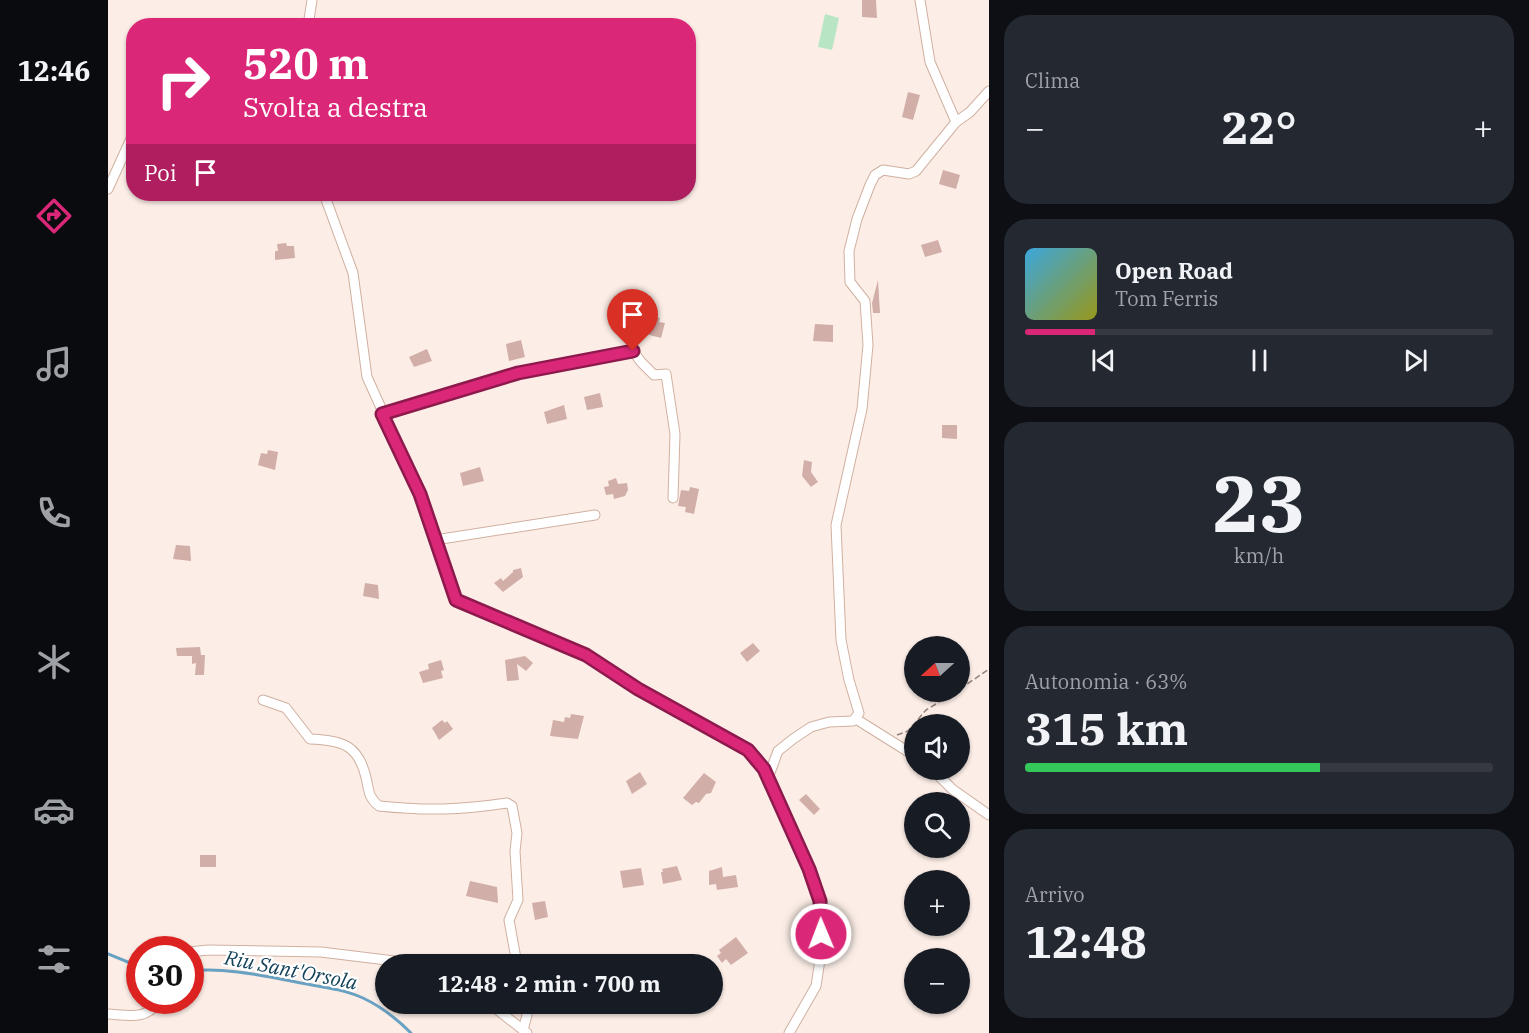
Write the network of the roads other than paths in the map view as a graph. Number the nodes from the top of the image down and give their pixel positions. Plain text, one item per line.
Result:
1 (312, 0) edge
2 (920, 0) edge
3 (309, 18) edge
4 (989, 91) edge
5 (956, 122) junction
6 (126, 150) edge
7 (108, 189) edge
8 (327, 201) edge
9 (382, 414) junction
10 (673, 498) dead end
11 (595, 515) dead end
12 (435, 540) junction
13 (263, 700) dead end
14 (856, 719) junction
15 (904, 749) edge
16 (768, 778) junction
17 (942, 780) edge
18 (989, 815) edge
19 (204, 950) edge
20 (515, 954) edge
21 (375, 959) edge
22 (108, 1014) edge
23 (146, 1014) edge
24 (503, 1014) edge
25 (527, 1014) edge
26 (525, 1031) edge
27 (789, 1033) edge

1 - 3 street
2 - 5 street
4 - 5 street
5 - 14 street
6 - 7 street
8 - 9 street
9 - 10 street
9 - 12 street
11 - 12 street
12 - 16 street
13 - 20 street
14 - 15 street
14 - 16 street
16 - 27 street
17 - 18 street
19 - 21 street
22 - 23 street
24 - 26 street
25 - 26 street

